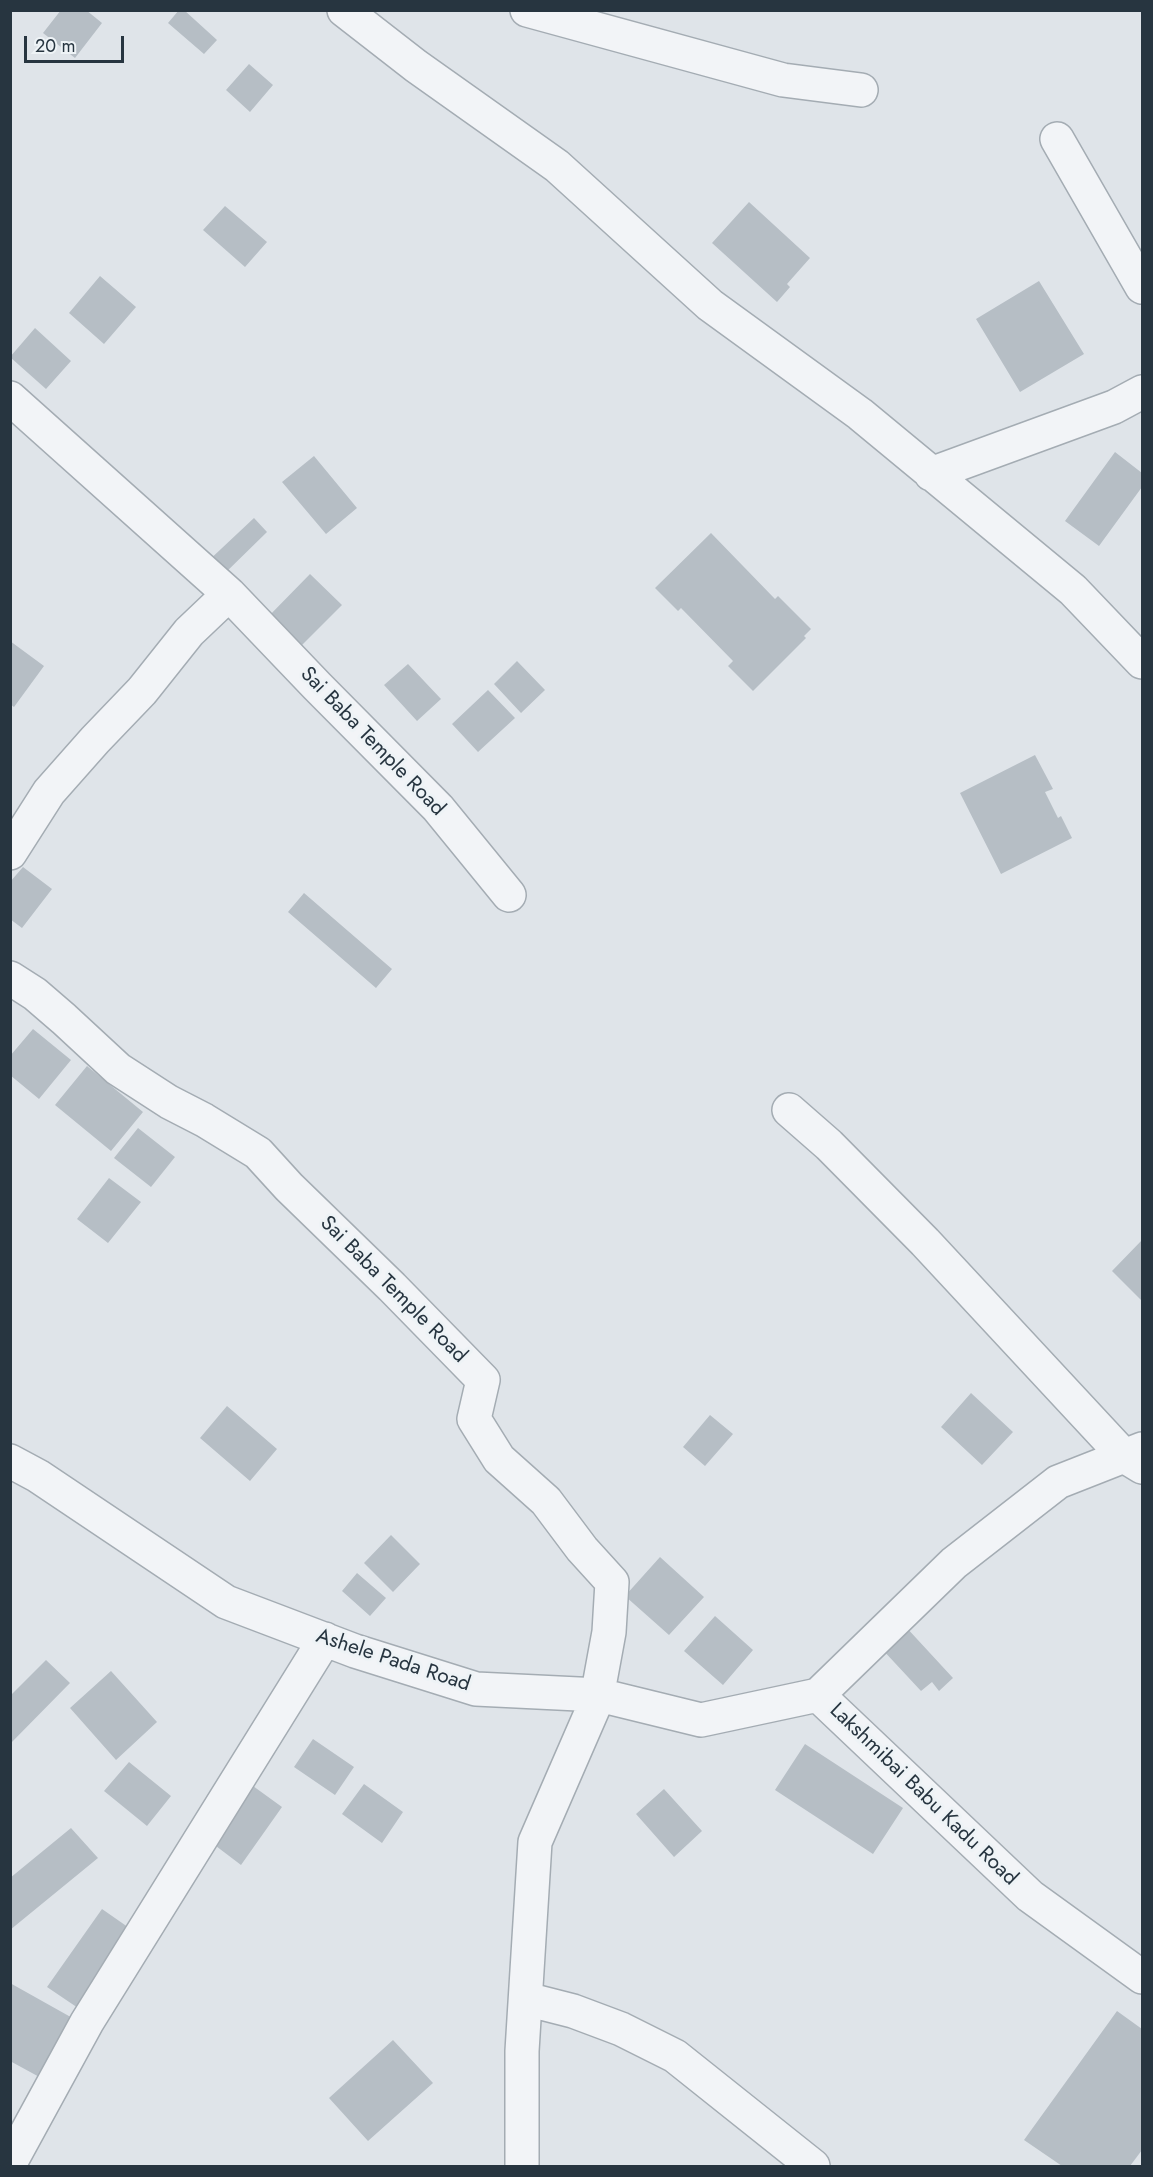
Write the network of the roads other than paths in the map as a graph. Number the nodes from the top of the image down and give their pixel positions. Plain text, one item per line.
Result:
1 (344, 10) edge
2 (527, 10) edge
3 (861, 90) dead end
4 (1057, 139) dead end
5 (1143, 287) edge
6 (1143, 392) edge
7 (10, 398) edge
8 (931, 474) junction
9 (229, 594) junction
10 (1143, 662) edge
11 (10, 853) edge
12 (509, 895) dead end
13 (10, 978) edge
14 (789, 1110) dead end
15 (1136, 1457) edge
16 (10, 1461) edge
17 (325, 1639) junction
18 (599, 1695) junction
19 (818, 1695) junction
20 (1143, 1977) edge
21 (526, 1999) junction
22 (10, 2163) edge
23 (522, 2166) edge
24 (813, 2166) edge

1 - 8 street
2 - 3 street
4 - 5 street
6 - 8 street
7 - 9 street, Sai Baba Temple Road
8 - 10 street
9 - 11 street
9 - 12 street, Sai Baba Temple Road
13 - 18 street, Sai Baba Temple Road
14 - 15 street
15 - 19 street, Lakshmibai Babu Kadu Road
16 - 17 street, Ashele Pada Road
17 - 18 street, Ashele Pada Road
17 - 22 street
18 - 19 street, Ashele Pada Road
18 - 21 street
19 - 20 street, Lakshmibai Babu Kadu Road
21 - 23 street
21 - 24 street

